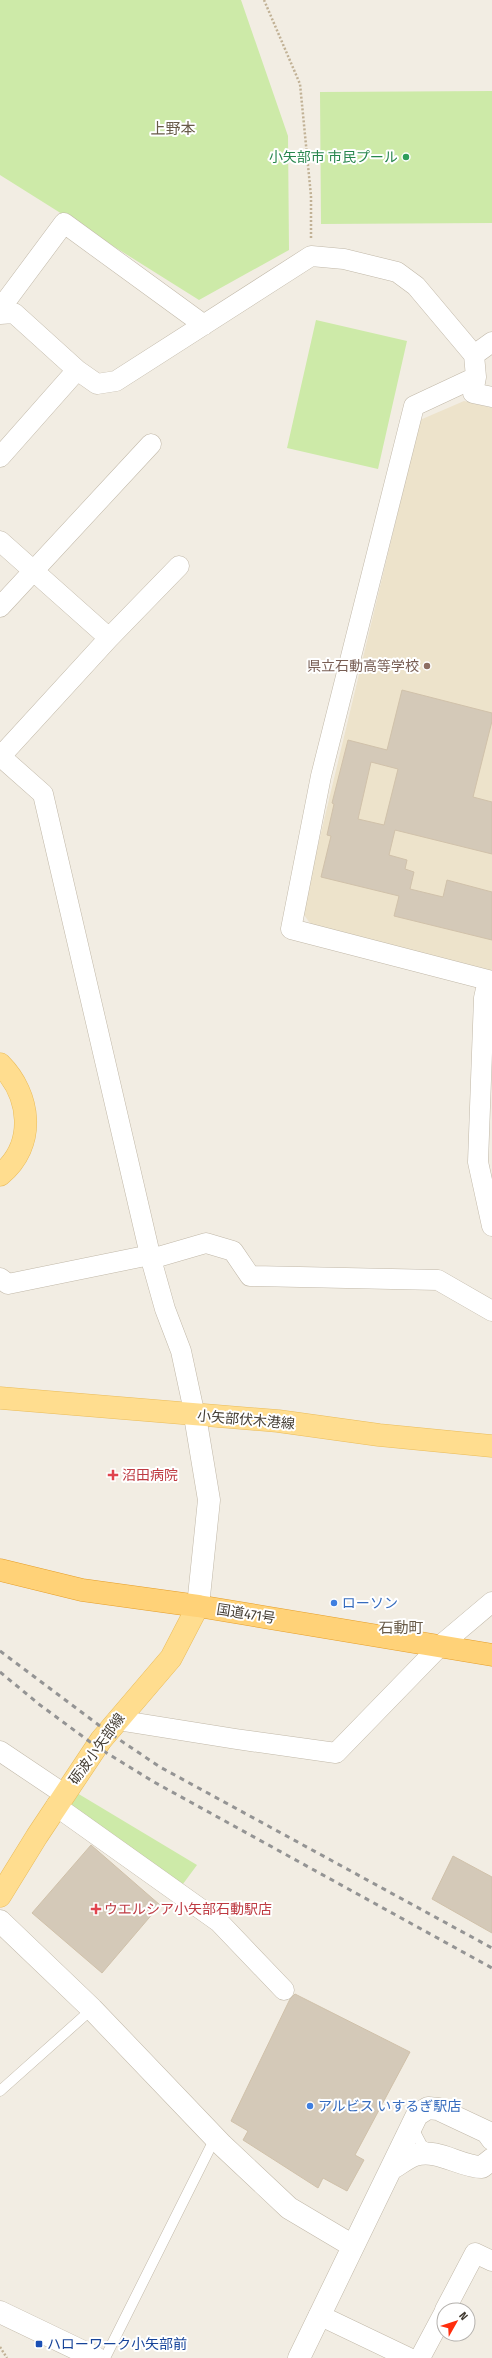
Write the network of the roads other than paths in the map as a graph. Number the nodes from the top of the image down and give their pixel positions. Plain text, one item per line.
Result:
1 (0, 309) edge
2 (0, 314) edge
3 (204, 325) junction
4 (492, 342) edge
5 (474, 355) junction
6 (77, 370) junction
7 (476, 377) junction
8 (492, 397) edge
9 (151, 444) dead end
10 (0, 456) edge
11 (0, 541) edge
12 (179, 566) dead end
13 (34, 570) junction
14 (0, 607) edge
15 (109, 638) junction
16 (0, 756) edge
17 (490, 981) edge
18 (0, 1064) edge
19 (0, 1175) edge
20 (492, 1226) edge
21 (150, 1257) junction
22 (0, 1278) edge
23 (492, 1311) edge
24 (0, 1398) edge
25 (195, 1416) junction
26 (492, 1446) edge
27 (0, 1570) edge
28 (492, 1602) edge
29 (198, 1606) junction
30 (440, 1645) junction
31 (492, 1654) edge
32 (117, 1720) junction
33 (0, 1751) edge
34 (60, 1800) junction
35 (0, 1896) edge
36 (0, 1921) edge
37 (284, 1990) dead end
38 (92, 2009) junction
39 (0, 2091) edge
40 (412, 2125) junction
41 (215, 2138) junction
42 (492, 2138) edge
43 (436, 2154) junction
44 (492, 2159) edge
45 (390, 2169) junction
46 (353, 2246) junction
47 (492, 2261) edge
48 (449, 2302) edge
49 (0, 2312) edge
50 (320, 2315) junction
51 (436, 2328) edge
52 (96, 2358) edge
53 (105, 2358) edge
54 (299, 2358) edge
55 (409, 2358) edge
56 (420, 2358) edge

1 - 3 street
2 - 6 street
3 - 5 street
3 - 6 street
4 - 5 street
5 - 7 street
6 - 10 street
7 - 8 street
7 - 17 street
9 - 13 street
11 - 13 street
12 - 15 street
13 - 14 street
13 - 15 street
15 - 16 street
16 - 21 street
17 - 20 street
18 - 19 main road
21 - 22 street
21 - 23 street
21 - 25 street
24 - 25 main road, 小矢部伏木港線
25 - 26 main road, 小矢部伏木港線
25 - 29 street
27 - 29 highway, 国道471号
28 - 30 street
29 - 30 highway, 国道471号
29 - 32 main road, 砺波小矢部線
30 - 31 highway, 国道471号
30 - 32 street
32 - 34 main road, 砺波小矢部線
33 - 34 street
34 - 35 main road, 砺波小矢部線
34 - 37 street
36 - 38 street
38 - 39 lane
38 - 41 street
40 - 42 street
40 - 43 lane
40 - 45 street
41 - 46 street
41 - 53 lane
43 - 44 street
43 - 45 street
45 - 46 street
46 - 50 street
47 - 48 street
49 - 52 street
50 - 54 street
50 - 55 street
51 - 56 street

